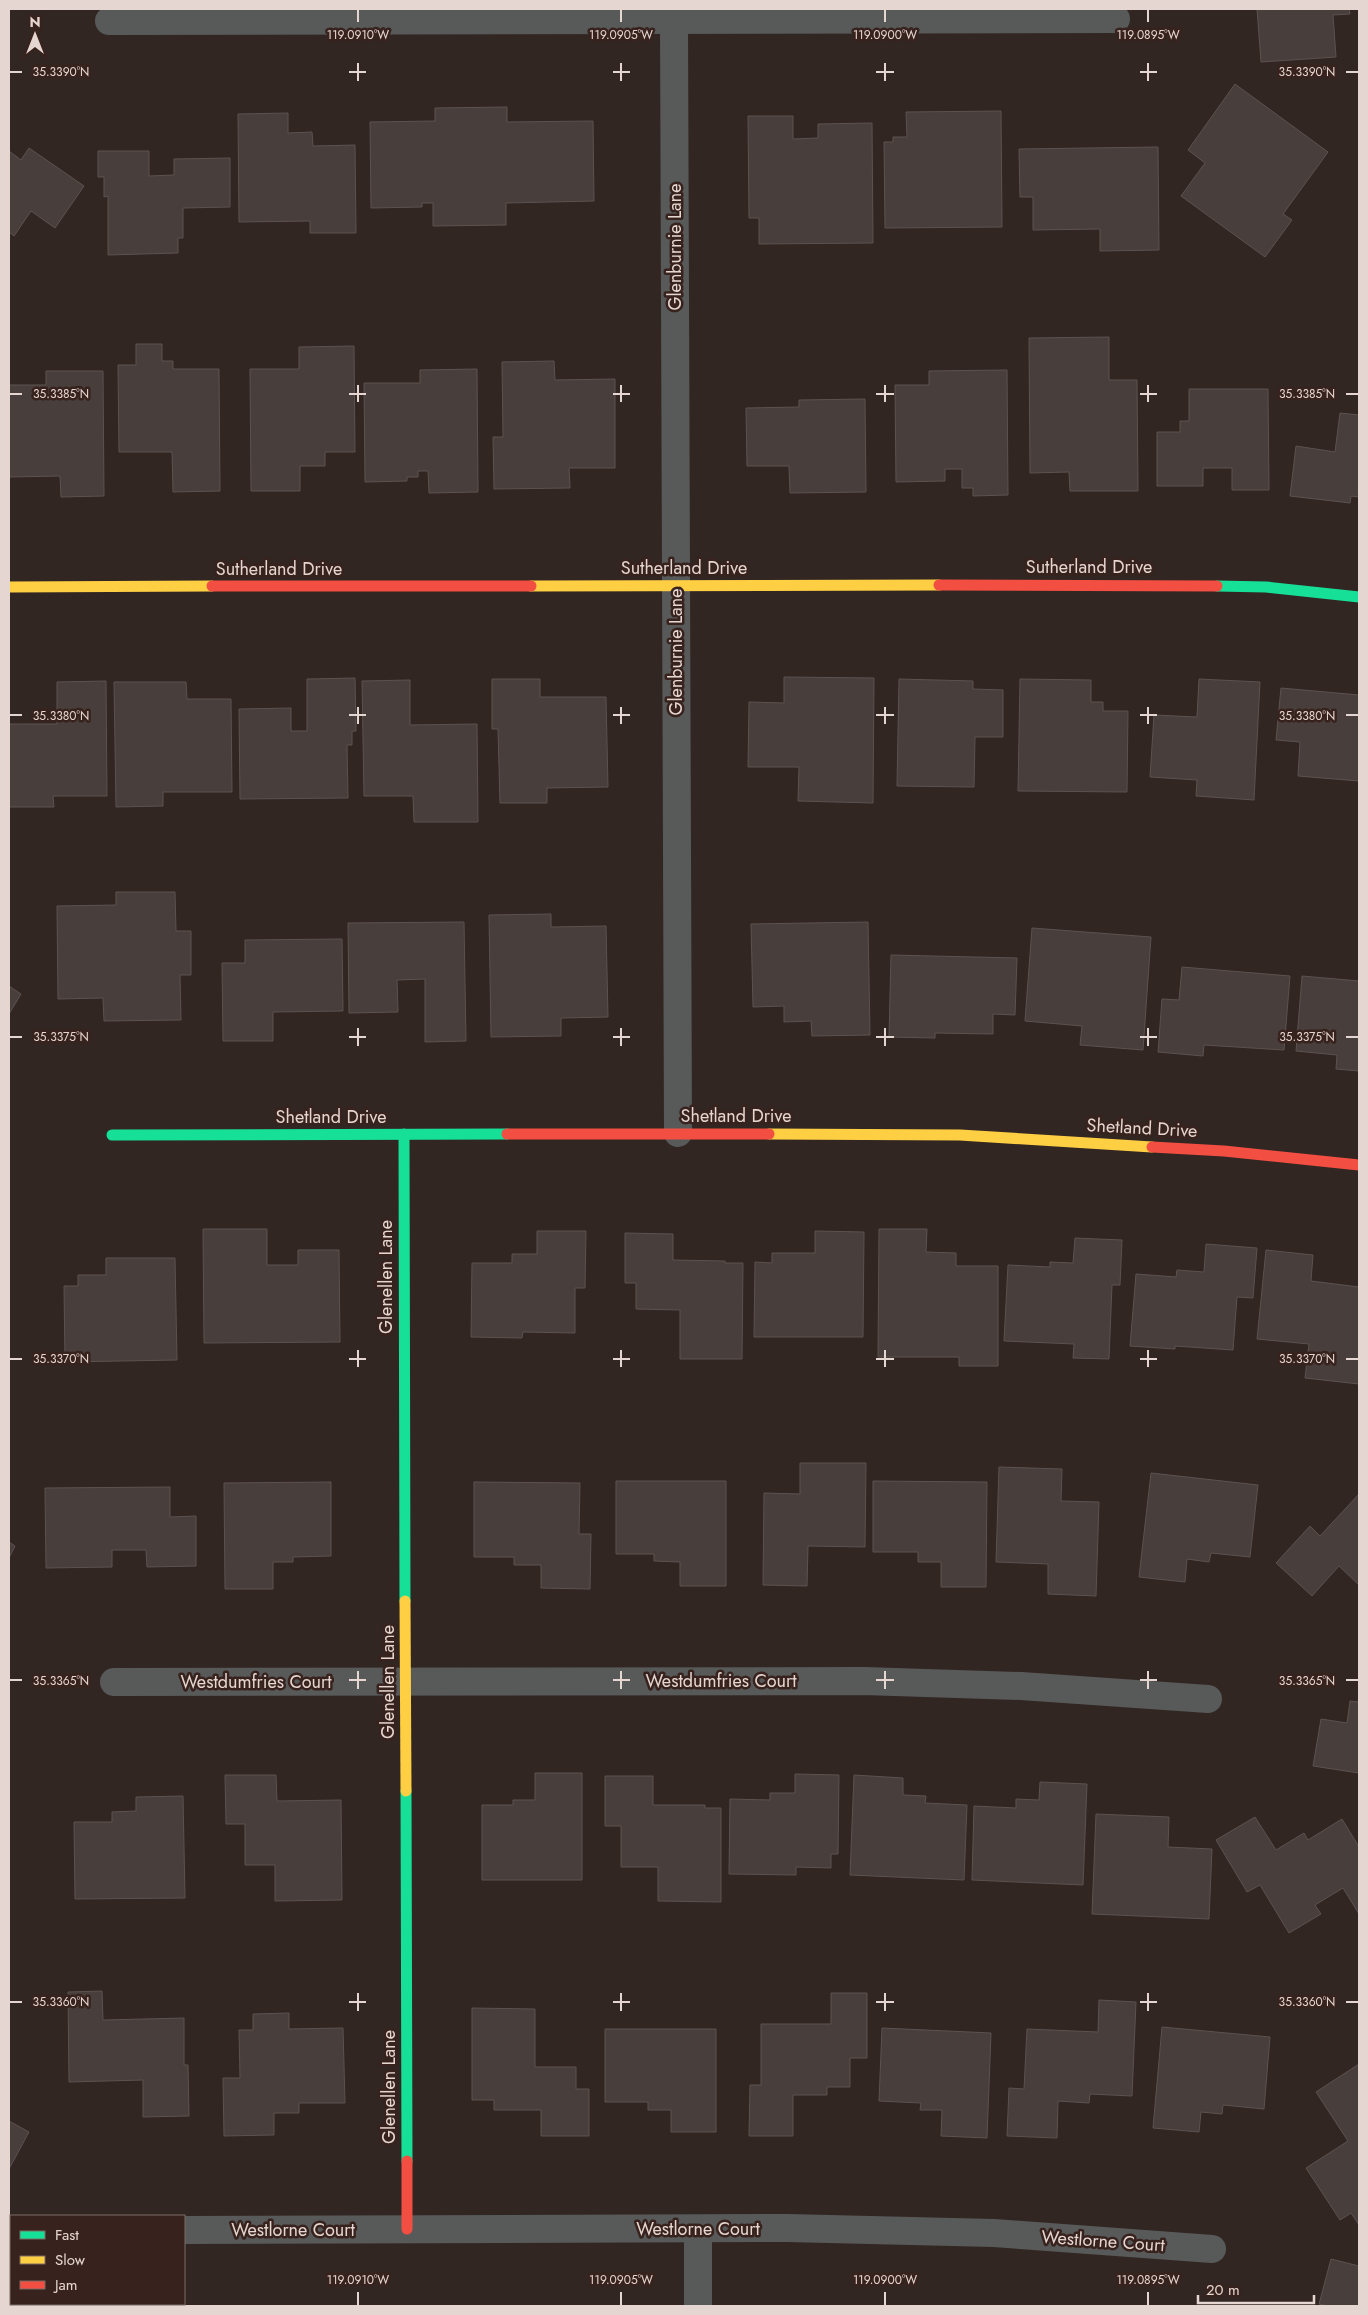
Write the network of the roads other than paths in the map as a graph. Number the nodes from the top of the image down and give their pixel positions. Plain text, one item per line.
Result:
1 (1116, 19) dead end
2 (674, 20) junction
3 (110, 21) dead end
4 (676, 585) junction
5 (9, 587) edge
6 (1359, 597) edge
7 (678, 1133) junction
8 (404, 1134) junction
9 (112, 1135) dead end
10 (1359, 1165) edge
11 (114, 1682) dead end
12 (405, 1682) junction
13 (1208, 1699) dead end
14 (698, 2229) junction
15 (185, 2230) edge
16 (407, 2230) junction
17 (1212, 2249) dead end
18 (698, 2306) edge

1 - 2 street
2 - 3 street
2 - 4 street, Glenburnie Lane
4 - 5 street, Sutherland Drive
4 - 6 street, Sutherland Drive
4 - 7 street, Glenburnie Lane
7 - 8 street, Shetland Drive
7 - 10 street, Shetland Drive
8 - 9 street, Shetland Drive
8 - 12 street, Glenellen Lane
11 - 12 street, Westdumfries Court
12 - 13 street, Westdumfries Court
12 - 16 street, Glenellen Lane
14 - 16 street, Westlorne Court
14 - 17 street, Westlorne Court
14 - 18 street
15 - 16 street, Westlorne Court

